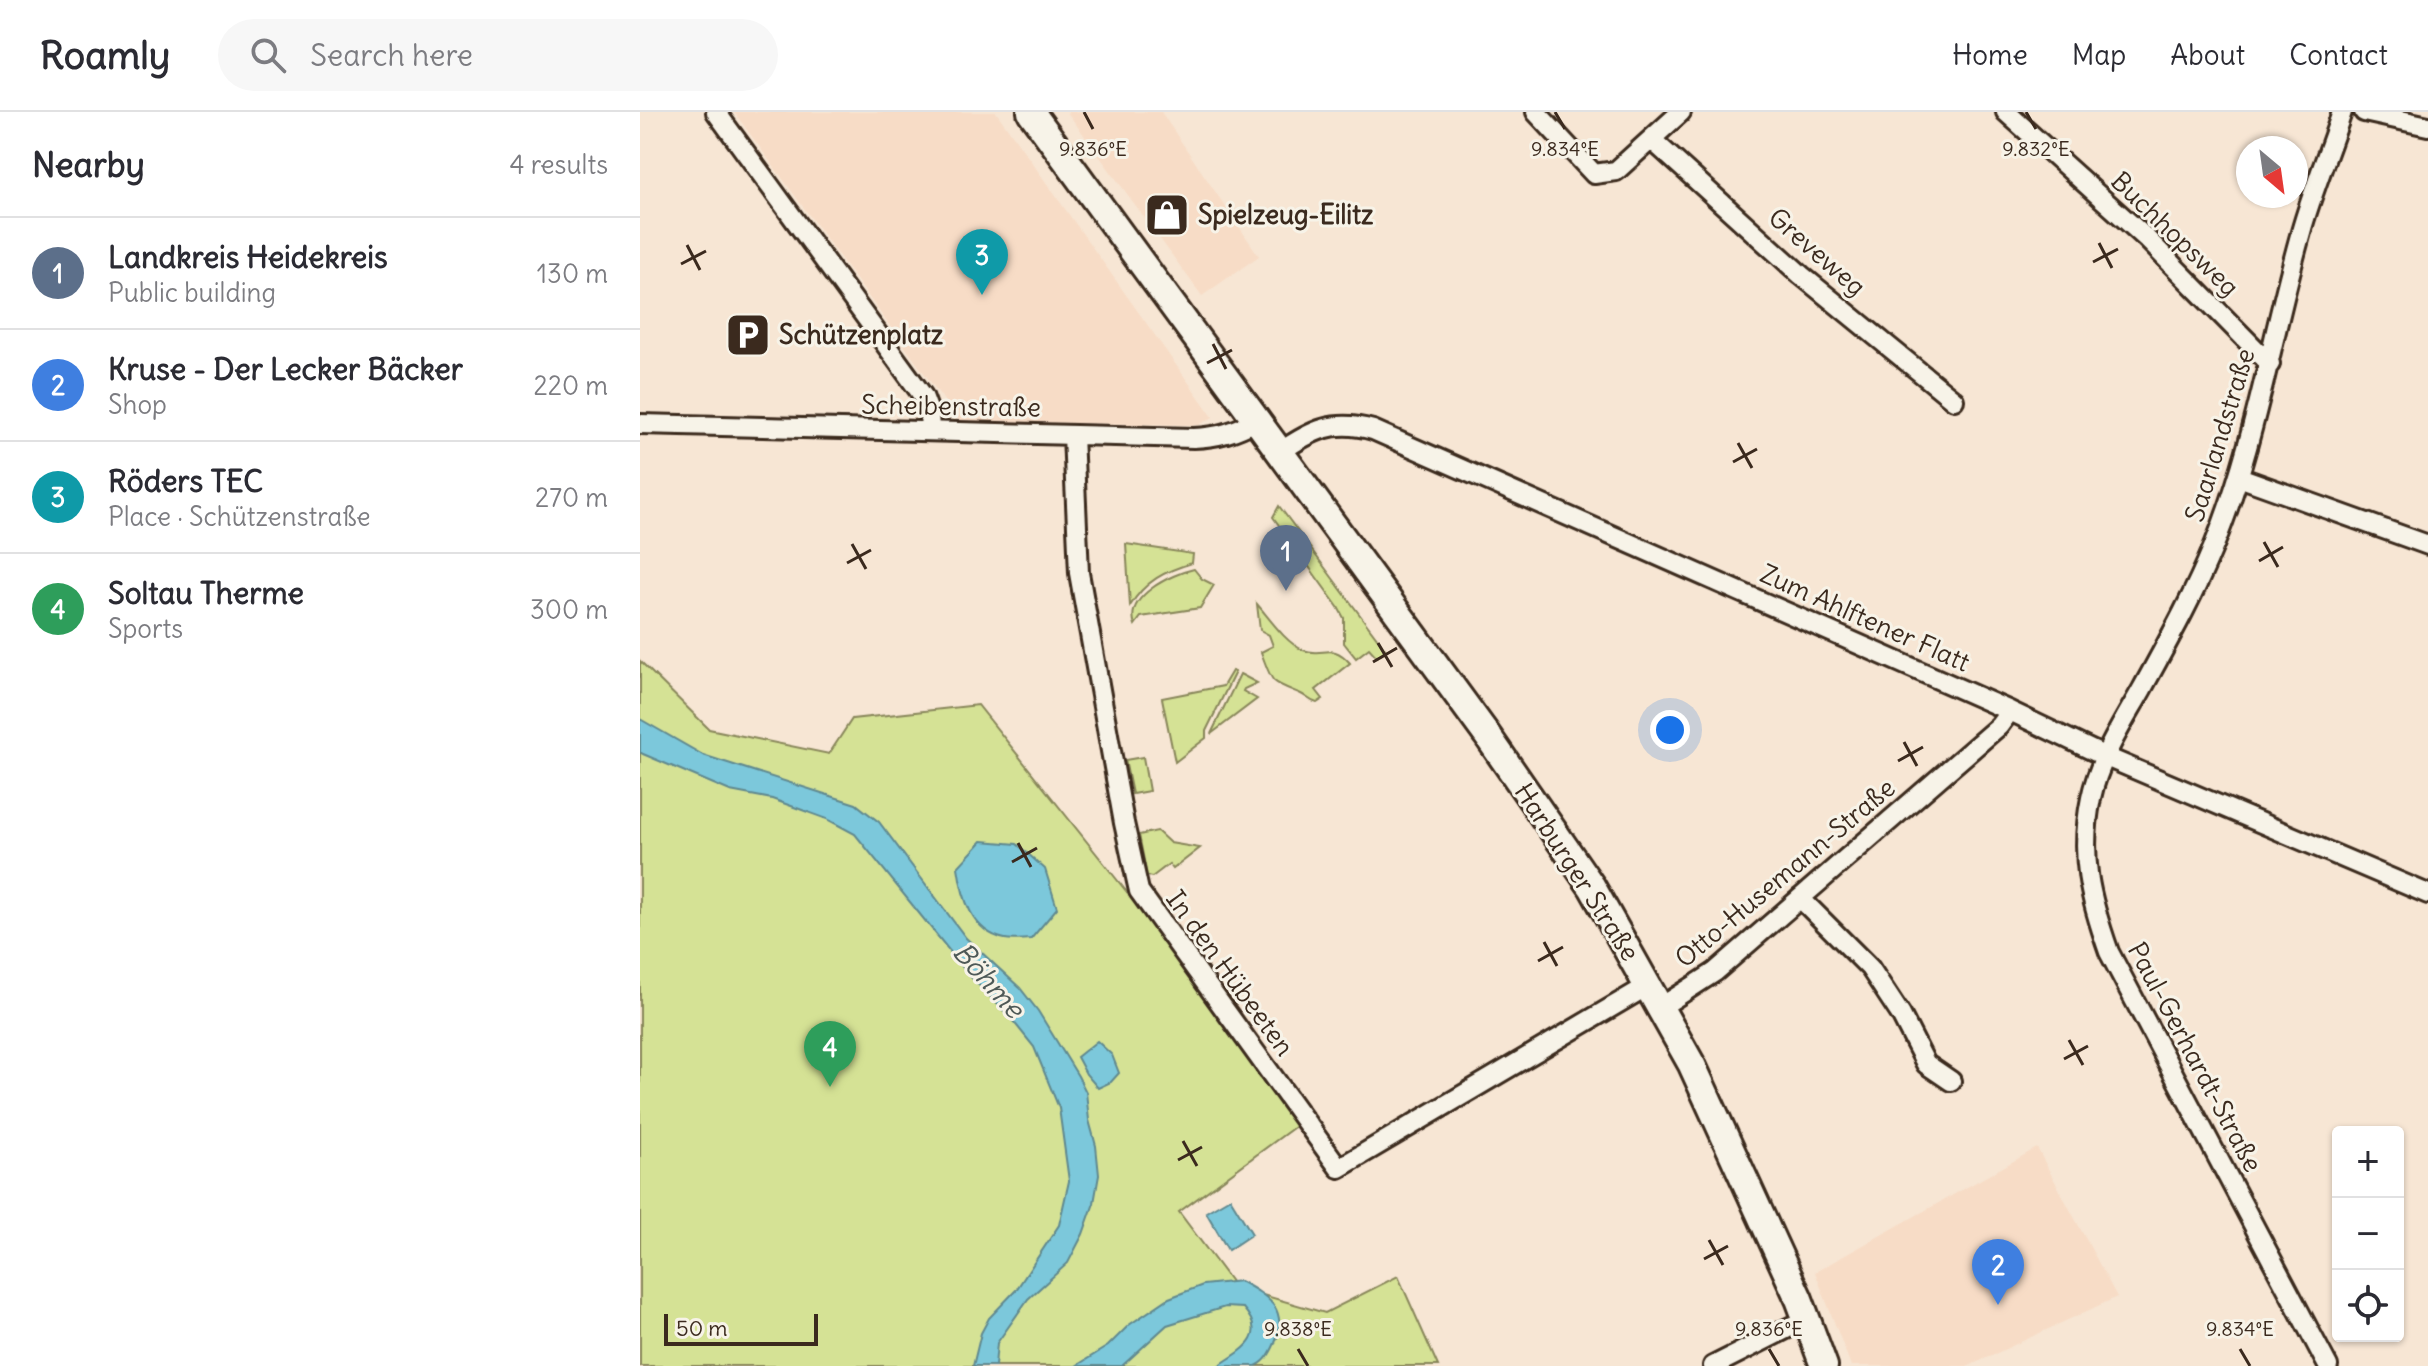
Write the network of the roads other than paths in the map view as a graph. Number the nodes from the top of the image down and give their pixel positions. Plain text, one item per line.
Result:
1 (716, 112) edge
2 (1031, 112) edge
3 (1536, 112) edge
4 (1681, 112) edge
5 (2006, 112) edge
6 (2342, 112) edge
7 (2364, 112) edge
8 (2428, 126) edge
9 (1651, 139) junction
10 (2270, 364) junction
11 (1954, 400) dead end
12 (1257, 420) junction
13 (640, 424) edge
14 (930, 431) junction
15 (1073, 435) junction
16 (1280, 452) junction
17 (2239, 477) junction
18 (2428, 545) edge
19 (2010, 711) junction
20 (2106, 757) junction
21 (2428, 894) edge
22 (1800, 898) junction
23 (1655, 996) junction
24 (1951, 1081) dead end
25 (1806, 1319) junction
26 (1713, 1366) edge
27 (1824, 1366) edge
28 (2328, 1366) edge

1 - 14 street
2 - 12 main road, Harburger Straße
3 - 9 street
4 - 9 street
5 - 10 street, Buchhopsweg
6 - 10 street, Saarlandstraße
7 - 8 street
9 - 11 street, Greveweg
10 - 17 street, Saarlandstraße
12 - 15 street, Scheibenstraße
12 - 16 main road, Harburger Straße
13 - 14 street, Scheibenstraße
14 - 15 street, Scheibenstraße
15 - 23 street, In den Hübeeten
16 - 19 street, Zum Ahlftener Flatt
16 - 23 main road, Harburger Straße
17 - 18 street
17 - 20 street, Saarlandstraße
19 - 20 street, Zum Ahlftener Flatt
19 - 22 street, Otto-Husemann-Straße
20 - 21 street, Zum Ahlftener Flatt
20 - 28 street, Paul-Gerhardt-Straße
22 - 23 street, Otto-Husemann-Straße
22 - 24 street
23 - 25 main road, Harburger Straße
25 - 26 street
25 - 27 main road, Harburger Straße

